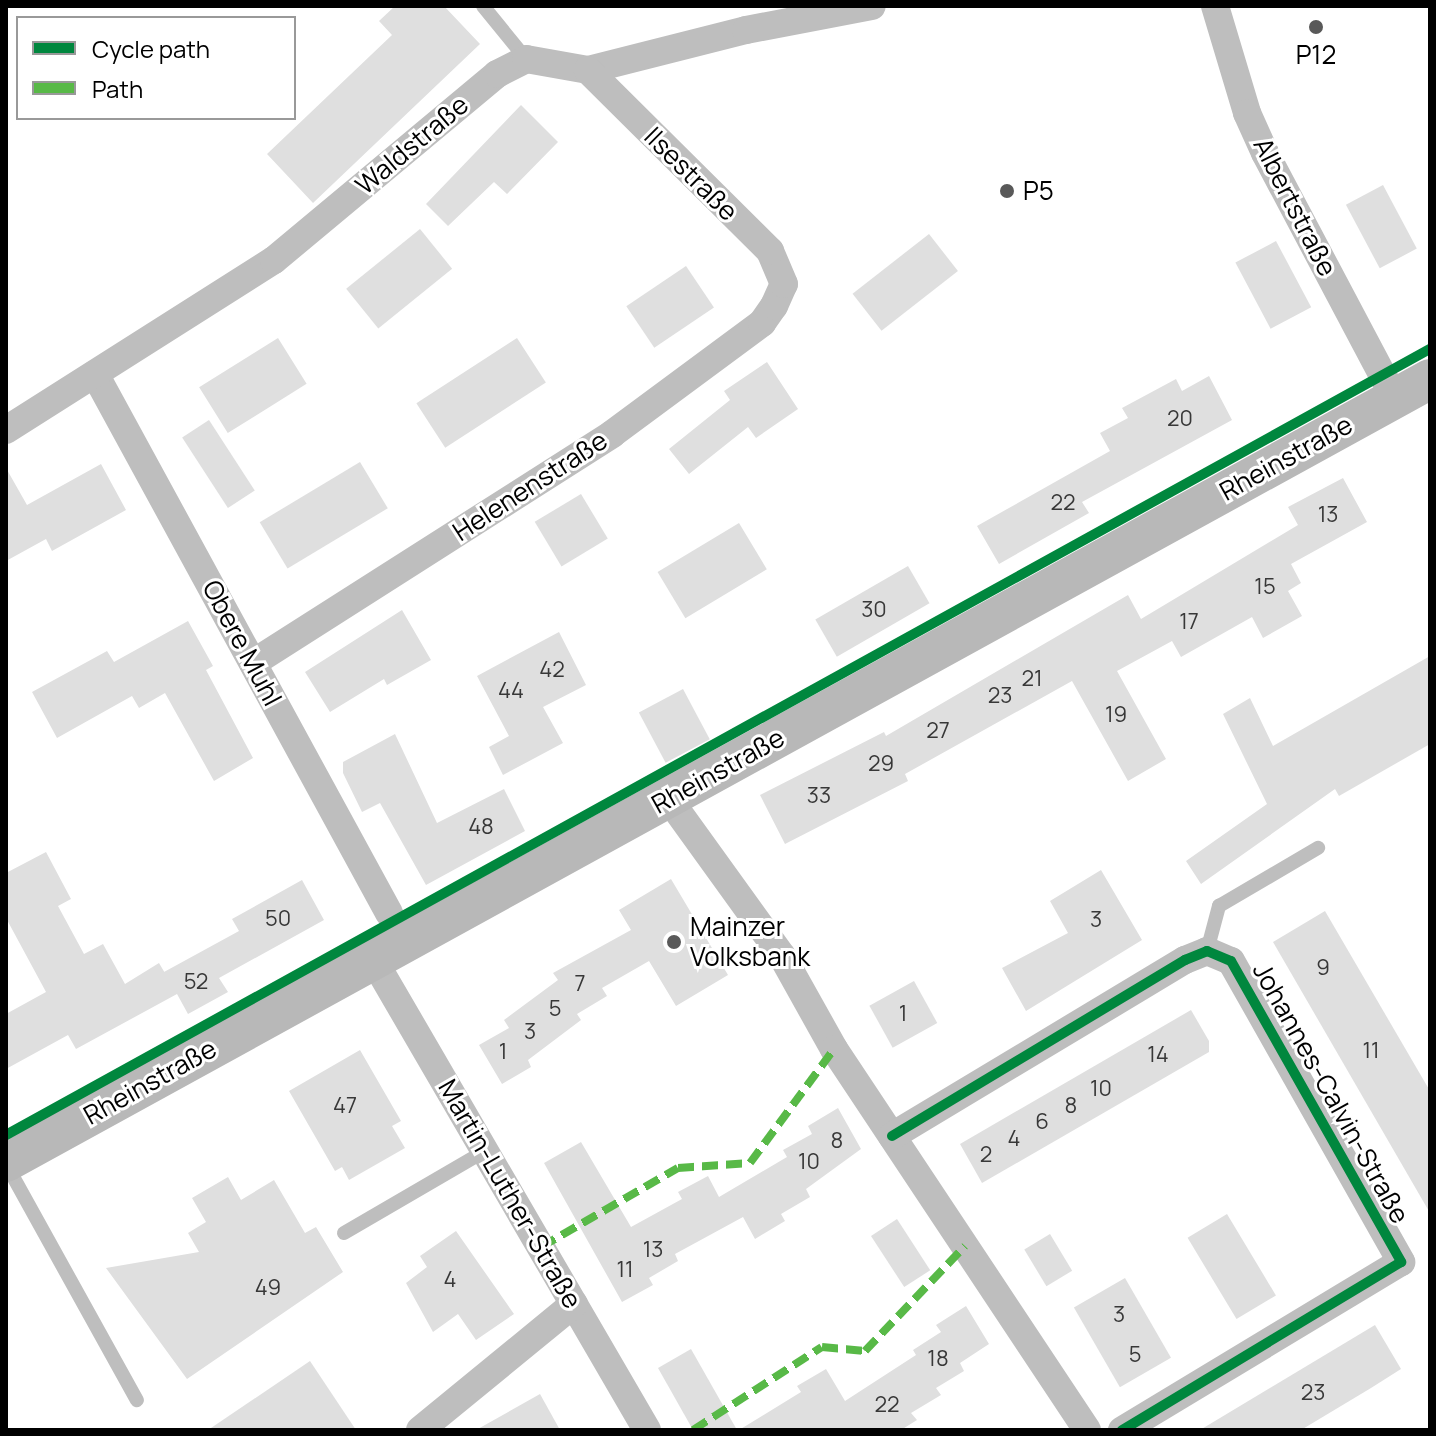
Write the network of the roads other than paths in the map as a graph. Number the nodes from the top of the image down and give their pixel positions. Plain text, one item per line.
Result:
1 (483, 6) edge
2 (872, 6) edge
3 (1215, 6) edge
4 (526, 59) junction
5 (588, 70) junction
6 (784, 284) joint
7 (95, 374) junction
8 (1430, 379) edge
9 (1395, 399) junction
10 (6, 430) edge
11 (253, 663) junction
12 (668, 798) junction
13 (1318, 848) dead end
14 (389, 913) dead end
15 (1207, 951) junction
16 (373, 959) junction
17 (892, 1136) junction
18 (485, 1151) junction
19 (6, 1163) edge
20 (344, 1233) dead end
21 (574, 1304) junction
22 (137, 1400) dead end
23 (420, 1430) edge
24 (647, 1430) edge
25 (1087, 1430) edge
26 (1122, 1430) edge

1 - 4 lane
2 - 5 street
3 - 9 street, Albertstraße
4 - 5 street
4 - 7 street, Waldstraße
5 - 6 street, Ilsestraße
6 - 11 street, Helenenstraße
7 - 10 street, Waldstraße
7 - 11 street, Obere Muhl
8 - 9 main road, Rheinstraße
9 - 12 main road, Rheinstraße
11 - 14 street, Obere Muhl
12 - 16 main road, Rheinstraße
12 - 17 street
13 - 15 lane
15 - 17 street
15 - 26 street, Johannes-Calvin-Straße
16 - 18 street, Martin-Luther-Straße
16 - 19 main road, Rheinstraße
17 - 25 street
18 - 20 lane
18 - 21 street, Martin-Luther-Straße
19 - 22 lane
21 - 23 street
21 - 24 street, Martin-Luther-Straße

